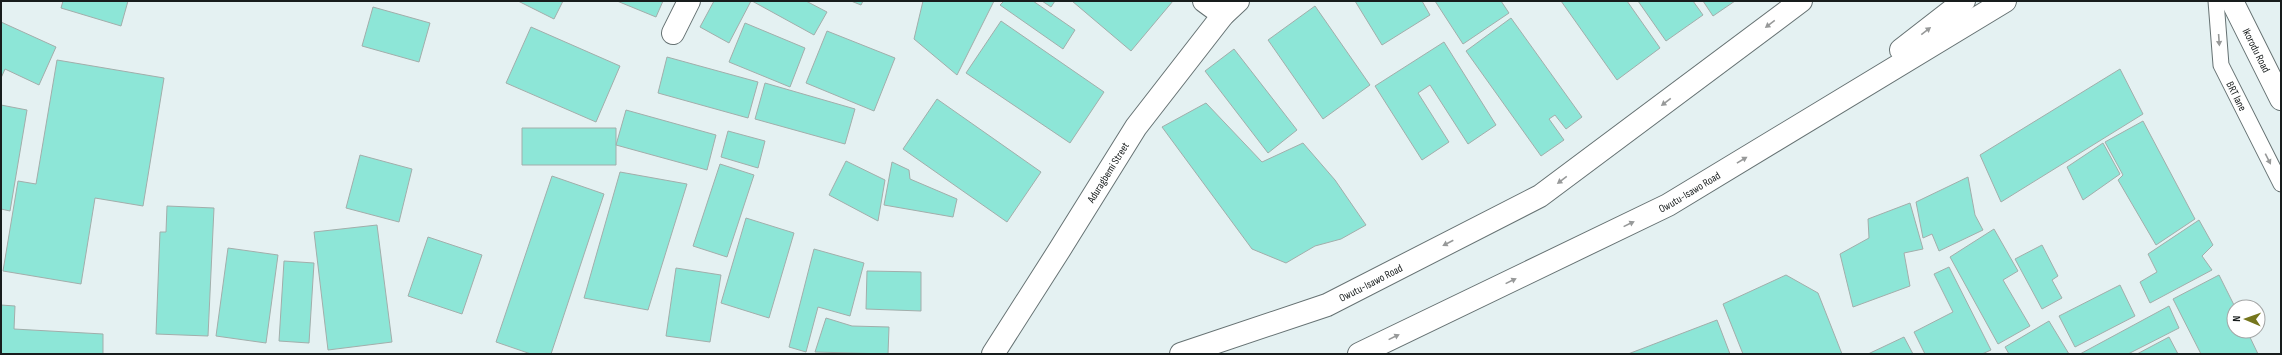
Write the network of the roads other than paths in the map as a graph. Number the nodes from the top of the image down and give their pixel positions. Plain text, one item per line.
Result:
1 (689, 1) edge
2 (1204, 1) edge
3 (1801, 1) edge
4 (1964, 1) edge
5 (2005, 1) edge
6 (2216, 1) edge
7 (2232, 1) edge
8 (1231, 8) edge
9 (673, 33) dead end
10 (2281, 99) edge
11 (1817, 115) junction
12 (2281, 184) edge
13 (993, 354) edge
14 (1181, 354) edge
15 (1359, 354) edge

1 - 9 main road
2 - 8 main road
3 -> 14 main road, Owutu-Isawo Road
11 -> 4 main road
5 - 11 main road, Owutu-Isawo Road
6 -> 12 lane, BRT lane
7 - 10 main road, Ikorodu Road
8 - 13 main road, Aduragbemi Street
15 -> 11 main road, Owutu-Isawo Road

